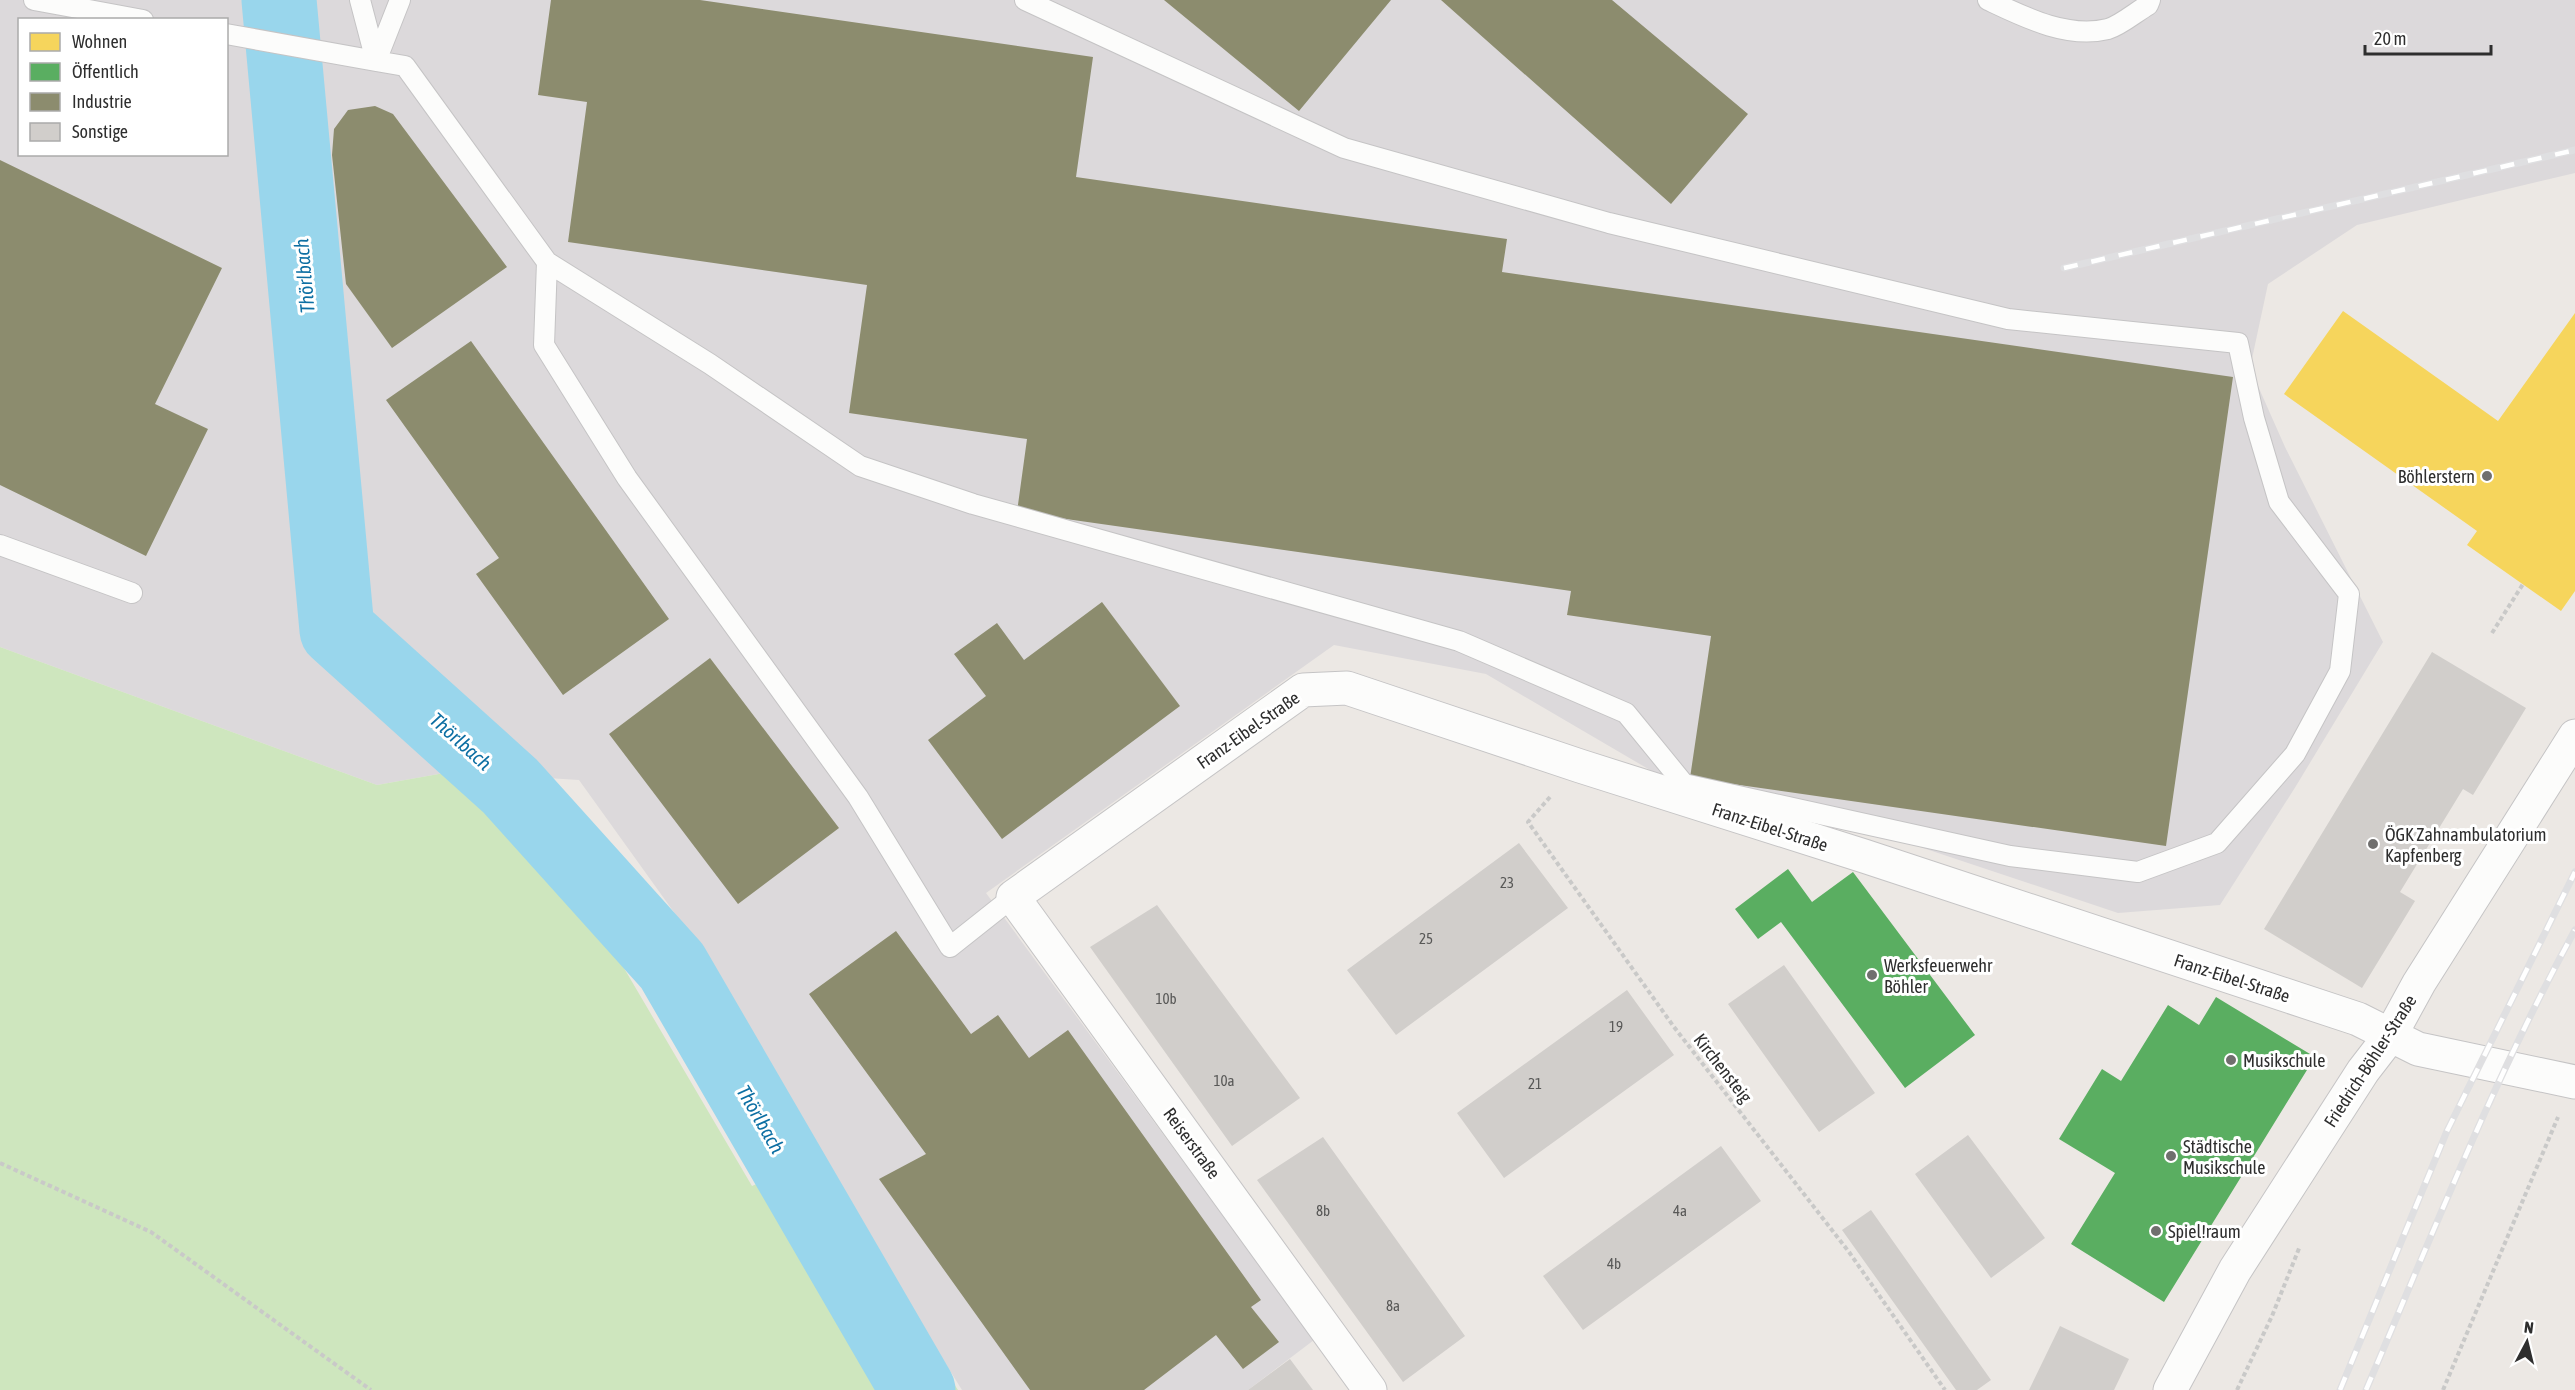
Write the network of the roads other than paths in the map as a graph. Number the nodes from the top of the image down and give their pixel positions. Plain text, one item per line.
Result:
1 (34, 0) edge
2 (360, 0) edge
3 (400, 0) edge
4 (1025, 0) edge
5 (1988, 0) edge
6 (2150, 0) edge
7 (132, 18) edge
8 (228, 34) edge
9 (376, 61) junction
10 (547, 262) junction
11 (0, 545) edge
12 (132, 593) dead end
13 (2575, 736) edge
14 (1013, 897) junction
15 (2390, 1036) junction
16 (2574, 1082) edge
17 (1370, 1390) edge
18 (2170, 1390) edge

1 - 7 lane
2 - 9 lane
3 - 9 lane
4 - 10 lane
5 - 6 lane
8 - 9 lane
9 - 10 lane
10 - 14 lane
11 - 12 lane
13 - 15 street, Friedrich-Böhler-Straße
14 - 15 street, Franz-Eibel-Straße
14 - 17 street, Reiserstraße
15 - 16 street, Franz-Eibel-Straße
15 - 18 street, Friedrich-Böhler-Straße

